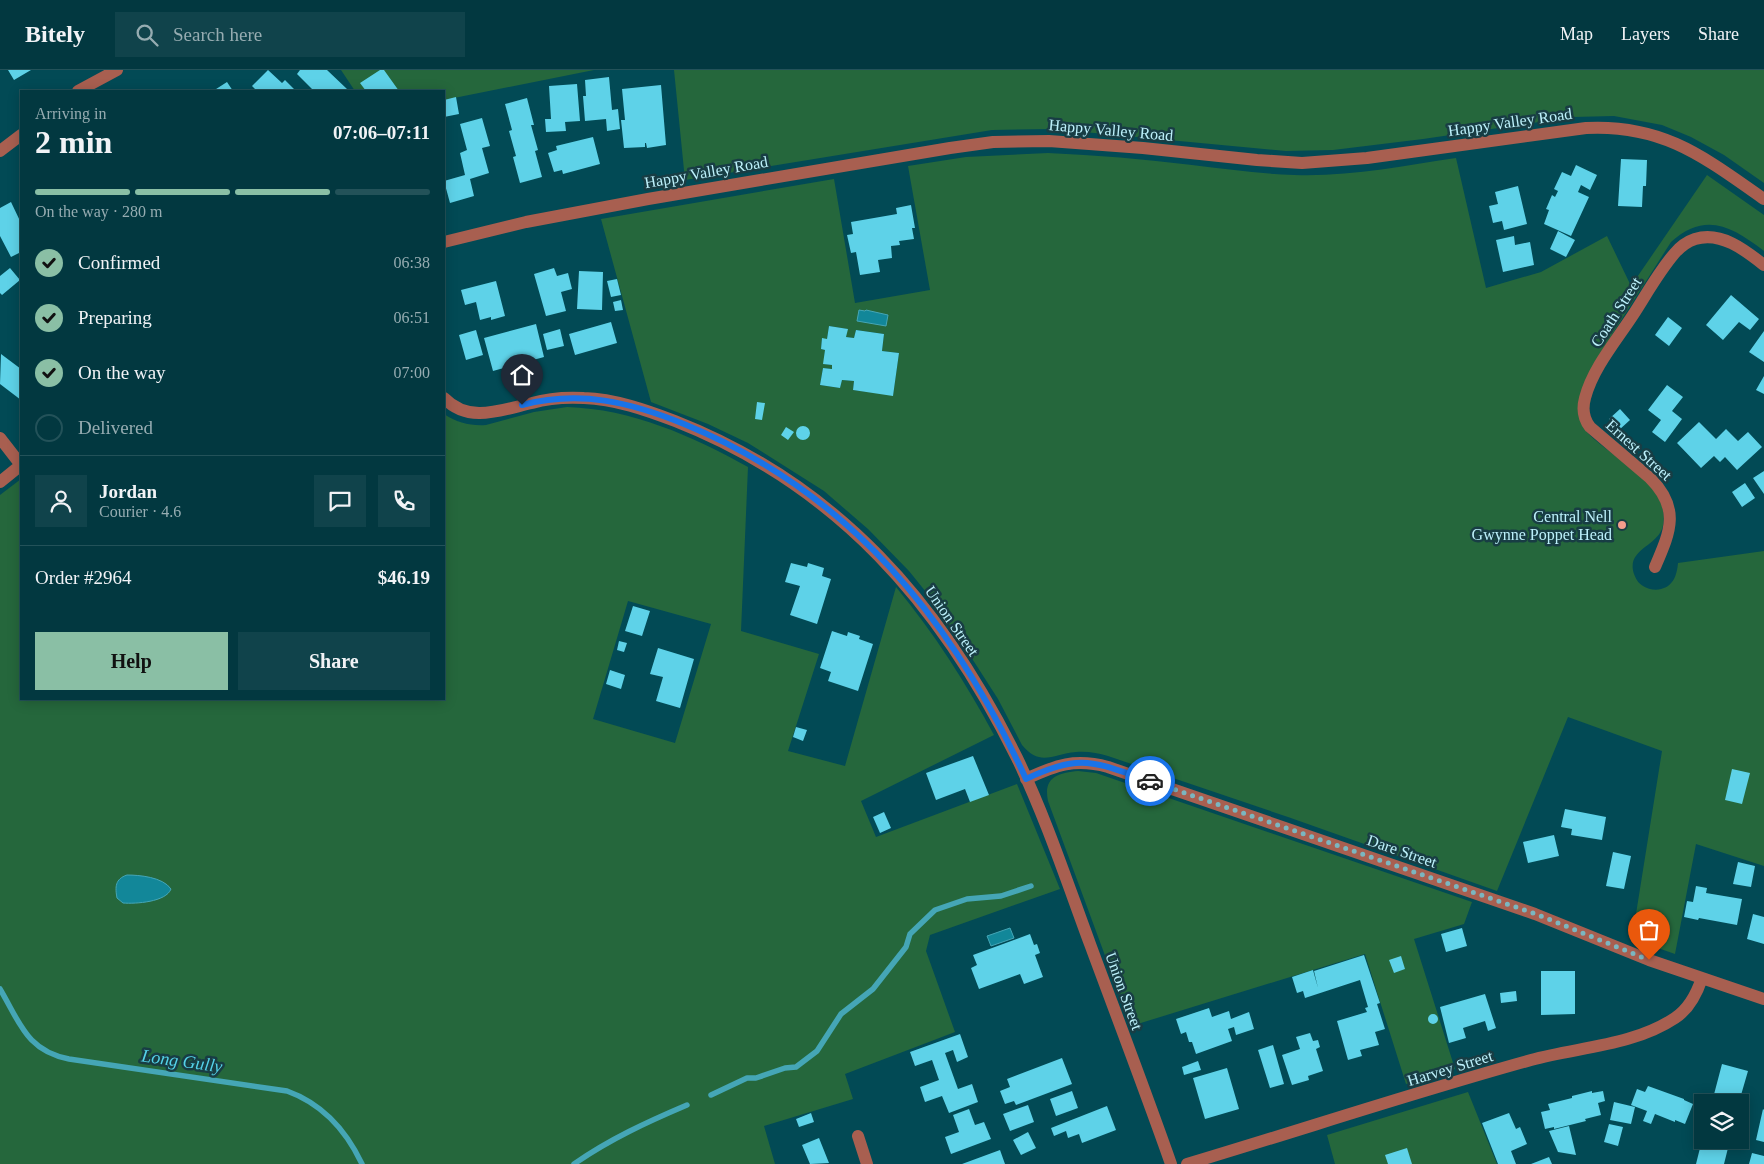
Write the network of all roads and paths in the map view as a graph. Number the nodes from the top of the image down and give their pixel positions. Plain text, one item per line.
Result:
1 (117, 70) edge
2 (80, 90) edge
3 (20, 135) edge
4 (0, 151) edge
5 (1764, 199) edge
6 (445, 242) edge
7 (1764, 265) edge
8 (445, 399) edge
9 (1584, 416) joint
10 (0, 438) edge
11 (20, 464) edge
12 (20, 466) edge
13 (0, 482) edge
14 (1654, 567) dead end
15 (1026, 779) junction
16 (1702, 978) junction
17 (1764, 998) edge
18 (858, 1136) dead end
19 (868, 1164) edge
20 (1171, 1164) edge
21 (1187, 1164) edge

1 - 2 street
3 - 4 street
5 - 6 street, Happy Valley Road
7 - 9 street, Coath Street
8 - 15 street, Union Street
9 - 14 street, Ernest Street
10 - 11 street
12 - 13 street
15 - 16 street, Dare Street
15 - 20 street, Union Street
16 - 17 street, Dare Street
16 - 21 street, Harvey Street
18 - 19 street

